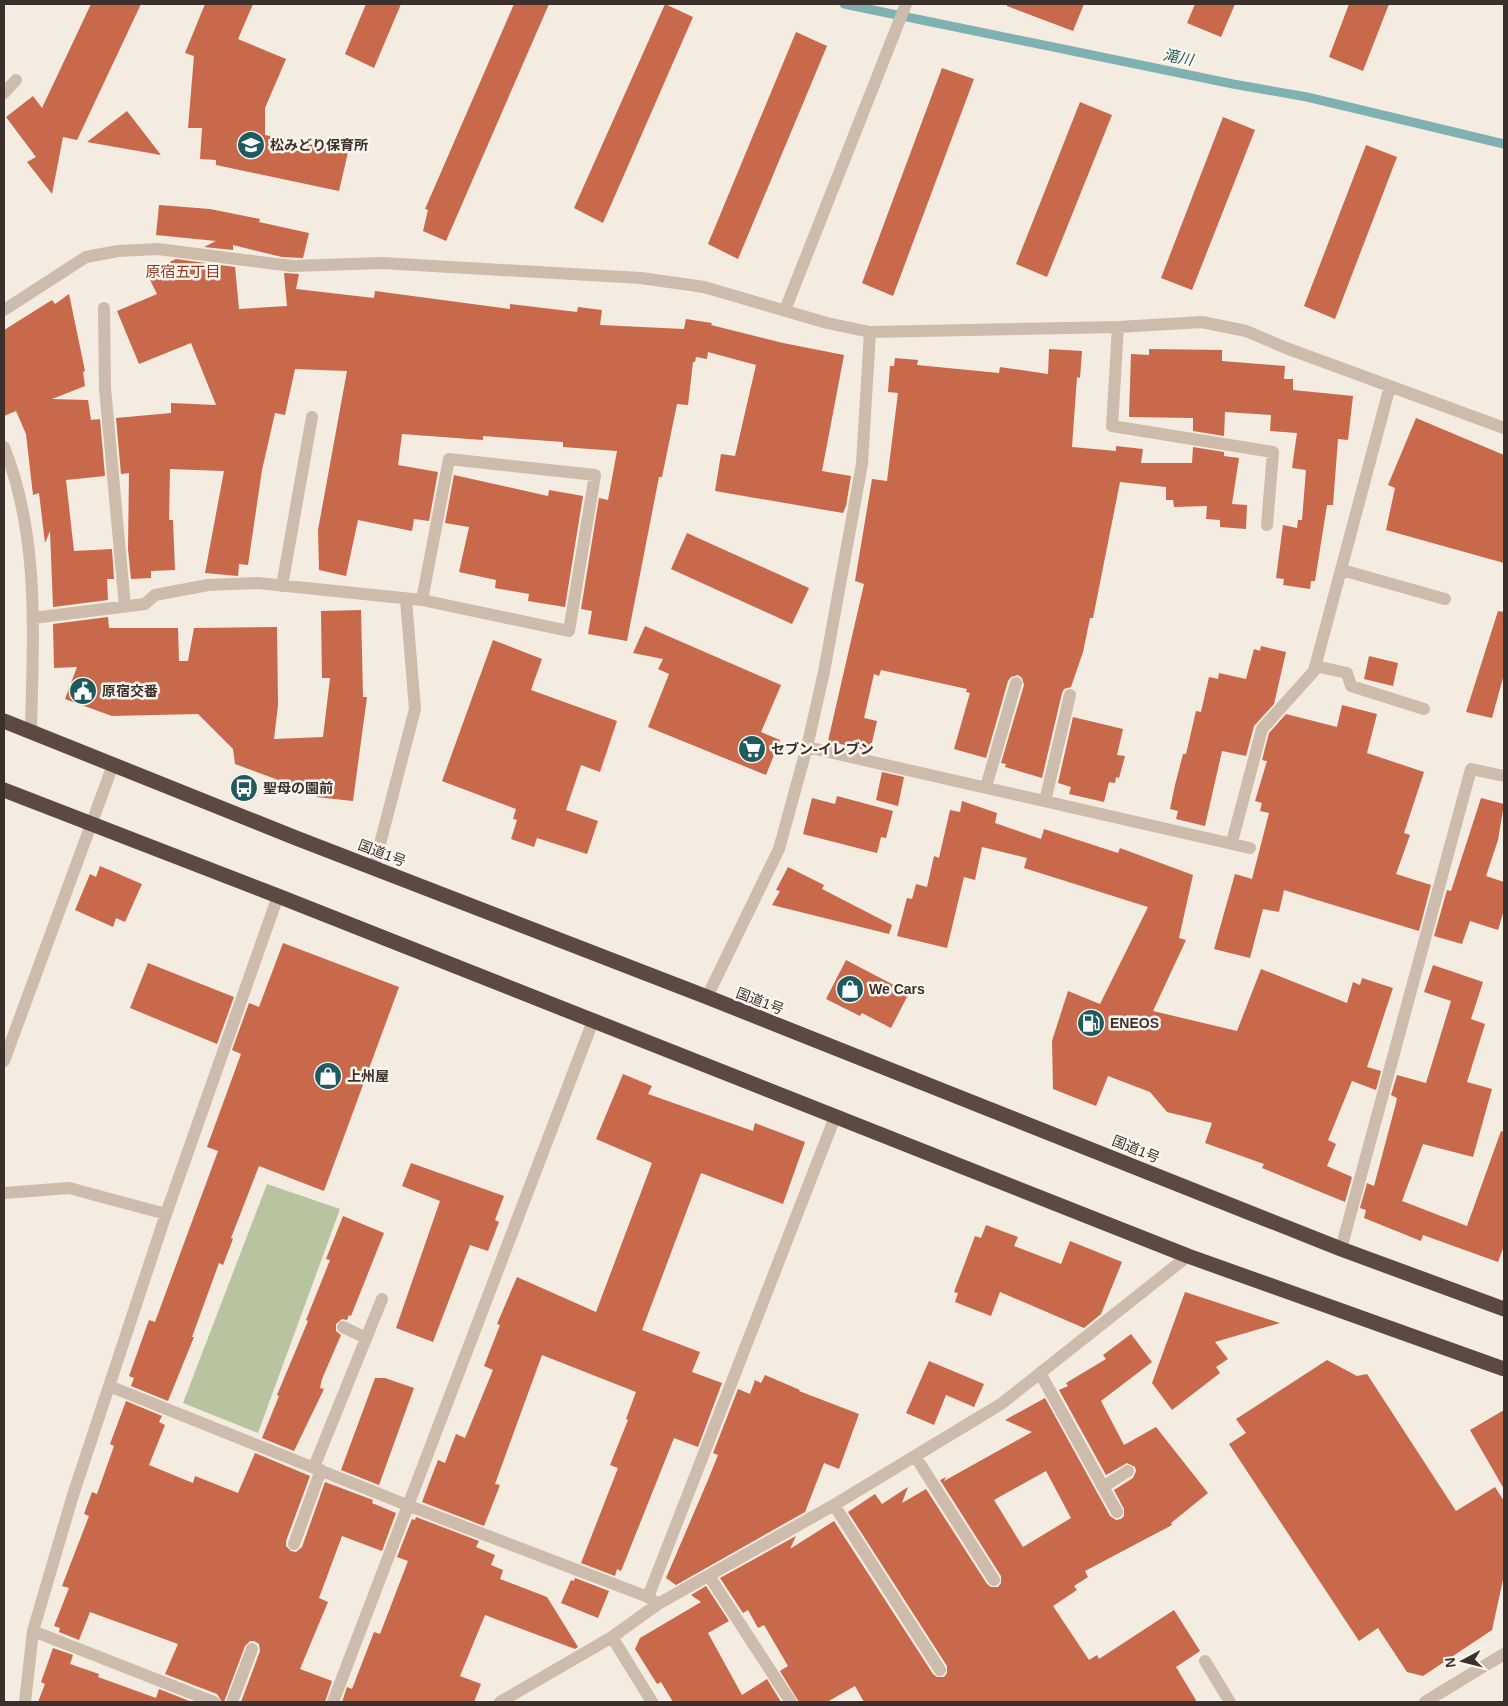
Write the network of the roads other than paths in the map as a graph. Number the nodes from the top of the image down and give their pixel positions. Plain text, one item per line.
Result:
1 (906, 4) edge
2 (16, 80) dead end
3 (4, 93) edge
4 (104, 308) dead end
5 (4, 310) edge
6 (785, 310) junction
7 (1118, 327) junction
8 (870, 332) junction
9 (1390, 386) junction
10 (312, 417) dead end
11 (1504, 428) edge
12 (4, 447) edge
13 (1267, 525) dead end
14 (1342, 570) junction
15 (282, 586) junction
16 (1445, 599) dead end
17 (406, 600) junction
18 (422, 600) junction
19 (125, 606) junction
20 (33, 618) junction
21 (1315, 666) junction
22 (1016, 682) dead end
23 (1070, 695) dead end
24 (1424, 709) dead end
25 (4, 720) edge
26 (32, 730) junction
27 (807, 747) junction
28 (112, 765) junction
29 (1504, 776) edge
30 (986, 787) junction
31 (4, 790) edge
32 (1045, 801) junction
33 (90, 824) junction
34 (1232, 842) junction
35 (1250, 848) dead end
36 (374, 867) junction
37 (278, 896) junction
38 (707, 997) junction
39 (593, 1021) junction
40 (4, 1061) edge
41 (834, 1118) junction
42 (4, 1193) edge
43 (166, 1214) junction
44 (1341, 1249) junction
45 (1188, 1256) junction
46 (382, 1299) dead end
47 (1504, 1309) edge
48 (343, 1327) dead end
49 (366, 1338) junction
50 (1504, 1369) edge
51 (1040, 1373) junction
52 (108, 1386) junction
53 (915, 1456) junction
54 (317, 1469) junction
55 (1128, 1471) dead end
56 (1103, 1487) junction
57 (408, 1505) junction
58 (834, 1505) junction
59 (1117, 1512) dead end
60 (294, 1544) dead end
61 (709, 1576) junction
62 (994, 1580) dead end
63 (653, 1600) junction
64 (33, 1631) junction
65 (612, 1637) junction
66 (252, 1649) dead end
67 (1504, 1654) edge
68 (1206, 1661) dead end
69 (940, 1670) dead end
70 (25, 1702) edge
71 (214, 1702) edge
72 (232, 1702) edge
73 (333, 1702) edge
74 (500, 1702) edge
75 (652, 1702) edge
76 (791, 1702) edge
77 (1230, 1702) edge
78 (1425, 1702) edge

1 - 6 street
2 - 3 street
4 - 19 street
5 - 6 street
6 - 8 street
7 - 8 street
7 - 9 street
7 - 13 street
8 - 27 street
9 - 11 street
9 - 14 street
10 - 15 street
12 - 20 street
14 - 16 street
14 - 21 street
15 - 17 street
15 - 19 street
17 - 18 street
17 - 36 street
18 - 18 street
19 - 20 street
20 - 26 street
21 - 24 street
21 - 34 street
22 - 30 street
23 - 32 street
25 - 26 highway, 国道1号
26 - 28 highway, 国道1号
27 - 30 street
27 - 38 street
28 - 33 street
28 - 36 highway, 国道1号
29 - 44 street
30 - 32 street
31 - 33 highway
32 - 34 street
33 - 37 highway
33 - 40 street
34 - 35 street
36 - 38 highway, 国道1号
37 - 39 highway
37 - 43 street
38 - 44 highway, 国道1号
39 - 41 highway
39 - 57 street
41 - 45 highway
41 - 63 street
42 - 43 street
43 - 52 street
44 - 47 highway, 国道1号
45 - 50 highway
45 - 51 street
46 - 49 street
48 - 49 street
49 - 54 street
51 - 53 street
51 - 56 street
52 - 54 street
52 - 64 street
53 - 58 street
53 - 62 street
54 - 57 street
54 - 60 street
55 - 56 street
56 - 59 street
57 - 63 street
57 - 73 street
58 - 61 street
58 - 69 street
61 - 63 street
61 - 76 street
63 - 65 street
64 - 70 street
64 - 71 street
65 - 74 street
65 - 75 street
66 - 72 street
67 - 78 street
68 - 77 street

